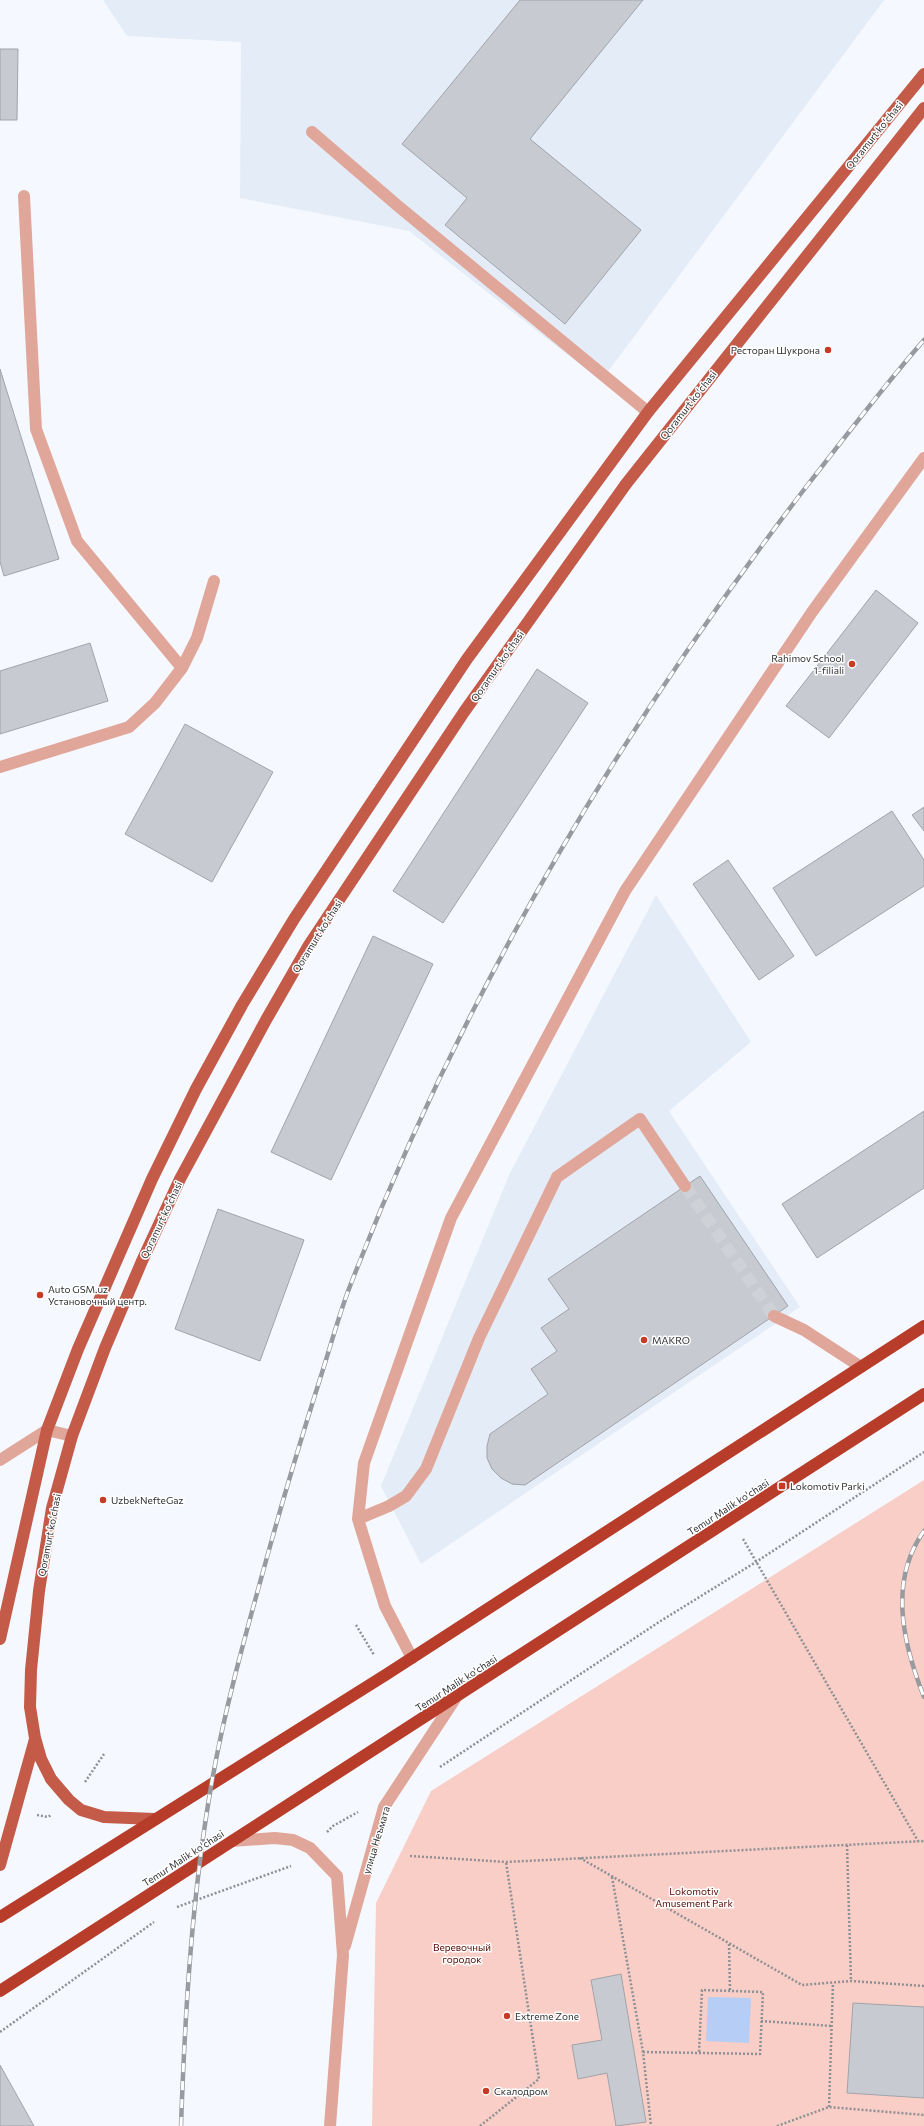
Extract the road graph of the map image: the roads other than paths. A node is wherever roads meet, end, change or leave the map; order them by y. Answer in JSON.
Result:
{"nodes":[{"id":1,"x":924,"y":74,"type":"edge"},
{"id":2,"x":924,"y":108,"type":"edge"},
{"id":3,"x":312,"y":132,"type":"dead end"},
{"id":4,"x":24,"y":196,"type":"dead end"},
{"id":5,"x":648,"y":412,"type":"junction"},
{"id":6,"x":924,"y":458,"type":"edge"},
{"id":7,"x":214,"y":582,"type":"dead end"},
{"id":8,"x":182,"y":668,"type":"junction"},
{"id":9,"x":0,"y":767,"type":"edge"},
{"id":10,"x":685,"y":1186,"type":"tunnel mouth"},
{"id":11,"x":774,"y":1316,"type":"tunnel mouth"},
{"id":12,"x":924,"y":1326,"type":"edge"},
{"id":13,"x":861,"y":1367,"type":"junction"},
{"id":14,"x":924,"y":1394,"type":"edge"},
{"id":15,"x":47,"y":1430,"type":"junction"},
{"id":16,"x":72,"y":1436,"type":"junction"},
{"id":17,"x":0,"y":1460,"type":"edge"},
{"id":18,"x":358,"y":1519,"type":"junction"},
{"id":19,"x":0,"y":1639,"type":"edge"},
{"id":20,"x":412,"y":1658,"type":"junction"},
{"id":21,"x":457,"y":1696,"type":"junction"},
{"id":22,"x":35,"y":1738,"type":"junction"},
{"id":23,"x":155,"y":1819,"type":"junction"},
{"id":24,"x":232,"y":1841,"type":"junction"},
{"id":25,"x":0,"y":1865,"type":"edge"},
{"id":26,"x":0,"y":1917,"type":"edge"},
{"id":27,"x":343,"y":1954,"type":"junction"},
{"id":28,"x":0,"y":1991,"type":"edge"},
{"id":29,"x":330,"y":2126,"type":"edge"}],
"edges":[{"from":1,"to":5,"type":"main road","name":"Qoramurt koʻchasi"},
{"from":2,"to":16,"type":"main road","name":"Qoramurt koʻchasi"},
{"from":3,"to":5,"type":"street"},
{"from":4,"to":8,"type":"street"},
{"from":5,"to":15,"type":"main road","name":"Qoramurt koʻchasi"},
{"from":6,"to":18,"type":"street"},
{"from":7,"to":8,"type":"street"},
{"from":8,"to":9,"type":"street"},
{"from":10,"to":18,"type":"street"},
{"from":11,"to":13,"type":"street"},
{"from":12,"to":13,"type":"highway"},
{"from":13,"to":20,"type":"highway"},
{"from":14,"to":21,"type":"highway","name":"Temur Malik ko'chasi"},
{"from":15,"to":16,"type":"street"},
{"from":15,"to":17,"type":"street"},
{"from":15,"to":19,"type":"main road","name":"Qoramurt koʻchasi"},
{"from":16,"to":22,"type":"main road","name":"Qoramurt koʻchasi"},
{"from":18,"to":20,"type":"street"},
{"from":20,"to":23,"type":"highway"},
{"from":21,"to":24,"type":"highway","name":"Temur Malik ko'chasi"},
{"from":21,"to":27,"type":"street","name":"улица Неъмата"},
{"from":22,"to":23,"type":"main road","name":"Qoramurt koʻchasi"},
{"from":22,"to":25,"type":"main road"},
{"from":23,"to":26,"type":"highway"},
{"from":24,"to":27,"type":"street","name":"улица Неъмата"},
{"from":24,"to":28,"type":"highway","name":"Temur Malik ko'chasi"},
{"from":27,"to":29,"type":"street","name":"улица Неъмата"}]}
